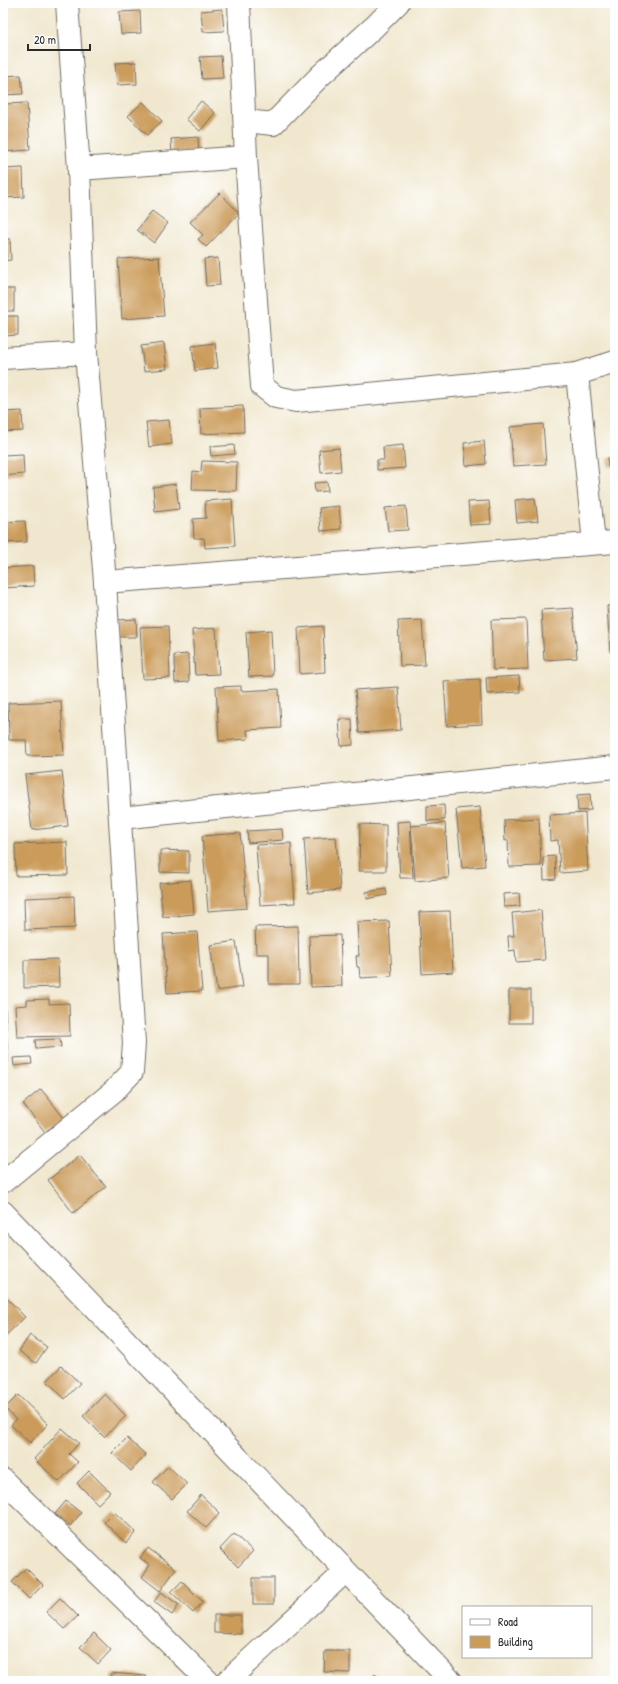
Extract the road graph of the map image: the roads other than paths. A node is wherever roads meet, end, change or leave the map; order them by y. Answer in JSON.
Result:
{"nodes":[{"id":1,"x":67,"y":3,"type":"edge"},
{"id":2,"x":239,"y":3,"type":"edge"},
{"id":3,"x":398,"y":3,"type":"edge"},
{"id":4,"x":245,"y":121,"type":"junction"},
{"id":5,"x":246,"y":157,"type":"junction"},
{"id":6,"x":79,"y":169,"type":"junction"},
{"id":7,"x":86,"y":353,"type":"junction"},
{"id":8,"x":3,"y":358,"type":"edge"},
{"id":9,"x":615,"y":362,"type":"edge"},
{"id":10,"x":577,"y":374,"type":"junction"},
{"id":11,"x":615,"y":542,"type":"edge"},
{"id":12,"x":594,"y":543,"type":"junction"},
{"id":13,"x":106,"y":582,"type":"junction"},
{"id":14,"x":615,"y":767,"type":"edge"},
{"id":15,"x":120,"y":818,"type":"junction"},
{"id":16,"x":3,"y":1182,"type":"edge"},
{"id":17,"x":3,"y":1212,"type":"edge"},
{"id":18,"x":3,"y":1480,"type":"edge"},
{"id":19,"x":345,"y":1572,"type":"junction"},
{"id":20,"x":208,"y":1681,"type":"edge"},
{"id":21,"x":227,"y":1681,"type":"edge"},
{"id":22,"x":451,"y":1681,"type":"edge"}],
"edges":[{"from":1,"to":6,"type":"street"},
{"from":2,"to":4,"type":"street"},
{"from":3,"to":4,"type":"street"},
{"from":4,"to":5,"type":"street"},
{"from":5,"to":6,"type":"street"},
{"from":5,"to":10,"type":"street"},
{"from":6,"to":7,"type":"street"},
{"from":7,"to":8,"type":"street"},
{"from":7,"to":13,"type":"street"},
{"from":9,"to":10,"type":"street"},
{"from":10,"to":12,"type":"street"},
{"from":11,"to":12,"type":"street"},
{"from":12,"to":13,"type":"street"},
{"from":13,"to":15,"type":"street"},
{"from":14,"to":15,"type":"street"},
{"from":15,"to":16,"type":"street"},
{"from":17,"to":19,"type":"street"},
{"from":18,"to":20,"type":"street"},
{"from":19,"to":21,"type":"street"},
{"from":19,"to":22,"type":"street"}]}
